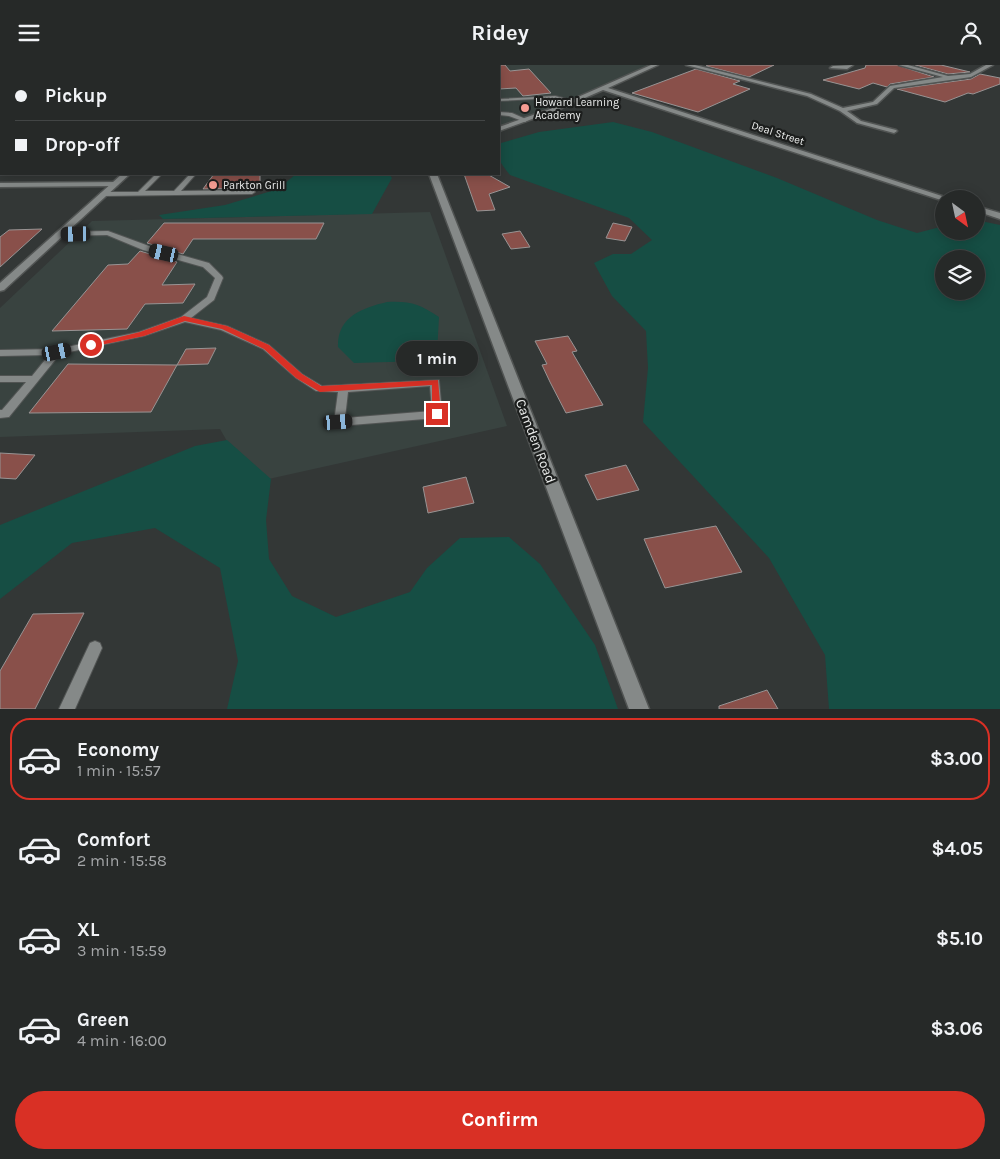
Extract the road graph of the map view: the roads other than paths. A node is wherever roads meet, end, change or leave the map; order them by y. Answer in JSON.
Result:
{"nodes":[{"id":1,"x":655,"y":65,"type":"edge"},
{"id":2,"x":689,"y":65,"type":"edge"},
{"id":3,"x":850,"y":65,"type":"edge"},
{"id":4,"x":902,"y":65,"type":"edge"},
{"id":5,"x":990,"y":65,"type":"edge"},
{"id":6,"x":833,"y":68,"type":"dead end"},
{"id":7,"x":955,"y":79,"type":"junction"},
{"id":8,"x":602,"y":88,"type":"junction"},
{"id":9,"x":500,"y":100,"type":"edge"},
{"id":10,"x":573,"y":101,"type":"junction"},
{"id":11,"x":842,"y":110,"type":"junction"},
{"id":12,"x":500,"y":114,"type":"edge"},
{"id":13,"x":525,"y":120,"type":"junction"},
{"id":14,"x":500,"y":129,"type":"edge"},
{"id":15,"x":894,"y":131,"type":"dead end"},
{"id":16,"x":125,"y":175,"type":"edge"},
{"id":17,"x":158,"y":175,"type":"edge"},
{"id":18,"x":192,"y":175,"type":"edge"},
{"id":19,"x":433,"y":175,"type":"edge"},
{"id":20,"x":114,"y":184,"type":"junction"},
{"id":21,"x":0,"y":185,"type":"edge"},
{"id":22,"x":252,"y":192,"type":"dead end"},
{"id":23,"x":139,"y":193,"type":"junction"},
{"id":24,"x":176,"y":193,"type":"junction"},
{"id":25,"x":104,"y":194,"type":"junction"},
{"id":26,"x":935,"y":195,"type":"edge"},
{"id":27,"x":985,"y":211,"type":"edge"},
{"id":28,"x":1000,"y":216,"type":"edge"},
{"id":29,"x":59,"y":234,"type":"junction"},
{"id":30,"x":0,"y":288,"type":"edge"},
{"id":31,"x":184,"y":319,"type":"junction"},
{"id":32,"x":57,"y":352,"type":"junction"},
{"id":33,"x":0,"y":353,"type":"edge"},
{"id":34,"x":0,"y":379,"type":"edge"},
{"id":35,"x":34,"y":379,"type":"junction"},
{"id":36,"x":343,"y":389,"type":"junction"},
{"id":37,"x":0,"y":414,"type":"edge"},
{"id":38,"x":95,"y":648,"type":"dead end"},
{"id":39,"x":67,"y":709,"type":"edge"},
{"id":40,"x":639,"y":709,"type":"edge"}],
"edges":[{"from":1,"to":8,"type":"street"},
{"from":2,"to":11,"type":"street"},
{"from":3,"to":6,"type":"street"},
{"from":4,"to":7,"type":"street"},
{"from":5,"to":7,"type":"street"},
{"from":7,"to":11,"type":"street"},
{"from":8,"to":10,"type":"street"},
{"from":8,"to":26,"type":"street","name":"Deal Street"},
{"from":9,"to":10,"type":"lane"},
{"from":10,"to":13,"type":"street"},
{"from":11,"to":15,"type":"street"},
{"from":12,"to":13,"type":"lane"},
{"from":13,"to":14,"type":"street"},
{"from":16,"to":20,"type":"street"},
{"from":17,"to":23,"type":"lane"},
{"from":18,"to":24,"type":"lane"},
{"from":19,"to":40,"type":"street","name":"Camden Road"},
{"from":20,"to":21,"type":"street"},
{"from":20,"to":25,"type":"street"},
{"from":22,"to":24,"type":"lane"},
{"from":23,"to":24,"type":"lane"},
{"from":23,"to":25,"type":"lane"},
{"from":25,"to":29,"type":"street"},
{"from":27,"to":28,"type":"street"},
{"from":29,"to":30,"type":"street"},
{"from":29,"to":31,"type":"lane"},
{"from":31,"to":32,"type":"lane"},
{"from":31,"to":36,"type":"lane"},
{"from":32,"to":33,"type":"lane"},
{"from":32,"to":35,"type":"lane"},
{"from":34,"to":35,"type":"lane"},
{"from":35,"to":37,"type":"lane"},
{"from":36,"to":36,"type":"lane"},
{"from":38,"to":39,"type":"lane"}]}
